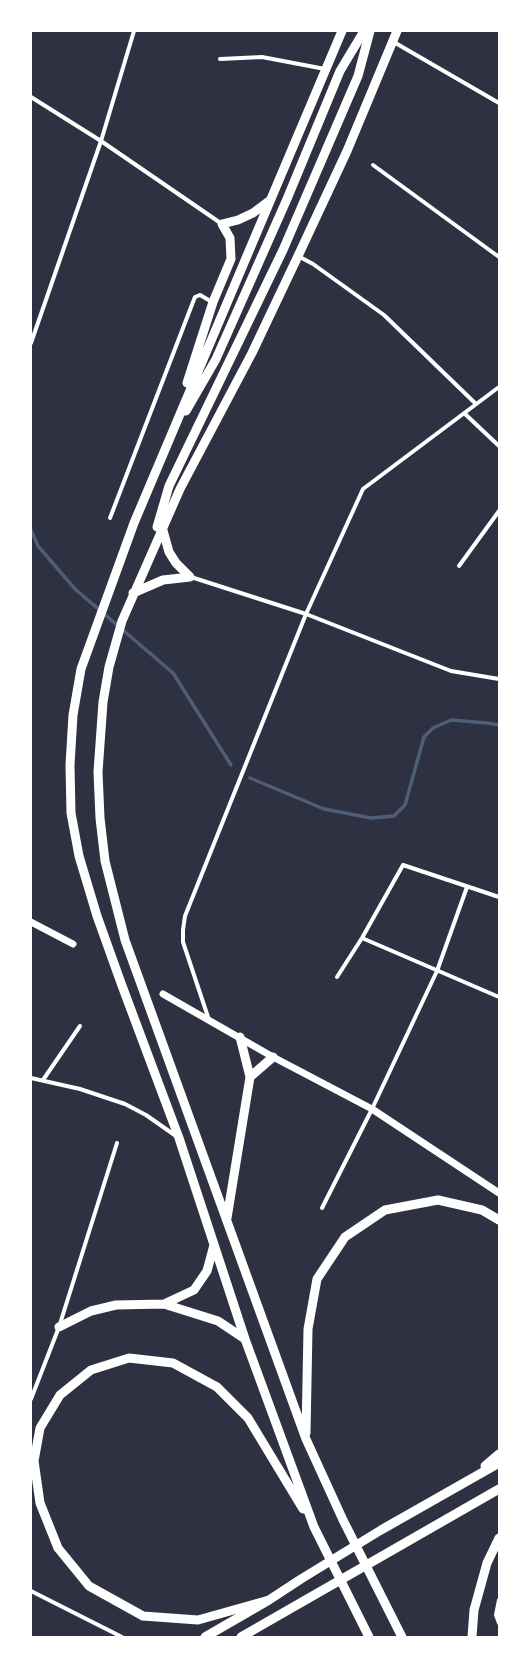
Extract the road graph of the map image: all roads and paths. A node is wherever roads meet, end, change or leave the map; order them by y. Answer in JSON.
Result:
{"nodes":[{"id":1,"x":134,"y":31,"type":"edge"},
{"id":2,"x":342,"y":31,"type":"edge"},
{"id":3,"x":364,"y":31,"type":"edge"},
{"id":4,"x":370,"y":31,"type":"edge"},
{"id":5,"x":397,"y":31,"type":"edge"},
{"id":6,"x":392,"y":41,"type":"junction"},
{"id":7,"x":220,"y":59,"type":"dead end"},
{"id":8,"x":326,"y":69,"type":"junction"},
{"id":9,"x":31,"y":97,"type":"edge"},
{"id":10,"x":499,"y":103,"type":"edge"},
{"id":11,"x":102,"y":141,"type":"junction"},
{"id":12,"x":373,"y":165,"type":"dead end"},
{"id":13,"x":269,"y":201,"type":"junction"},
{"id":14,"x":222,"y":224,"type":"junction"},
{"id":15,"x":298,"y":256,"type":"junction"},
{"id":16,"x":499,"y":257,"type":"edge"},
{"id":17,"x":213,"y":302,"type":"junction"},
{"id":18,"x":31,"y":344,"type":"edge"},
{"id":19,"x":499,"y":387,"type":"edge"},
{"id":20,"x":476,"y":404,"type":"junction"},
{"id":21,"x":464,"y":413,"type":"junction"},
{"id":22,"x":167,"y":443,"type":"junction"},
{"id":23,"x":499,"y":446,"type":"edge"},
{"id":24,"x":499,"y":511,"type":"edge"},
{"id":25,"x":110,"y":518,"type":"dead end"},
{"id":26,"x":162,"y":527,"type":"junction"},
{"id":27,"x":148,"y":559,"type":"junction"},
{"id":28,"x":459,"y":566,"type":"dead end"},
{"id":29,"x":190,"y":577,"type":"junction"},
{"id":30,"x":133,"y":593,"type":"junction"},
{"id":31,"x":306,"y":614,"type":"junction"},
{"id":32,"x":499,"y":679,"type":"edge"},
{"id":33,"x":467,"y":887,"type":"junction"},
{"id":34,"x":499,"y":897,"type":"edge"},
{"id":35,"x":31,"y":922,"type":"edge"},
{"id":36,"x":362,"y":938,"type":"junction"},
{"id":37,"x":73,"y":944,"type":"dead end"},
{"id":38,"x":437,"y":971,"type":"junction"},
{"id":39,"x":337,"y":977,"type":"dead end"},
{"id":40,"x":163,"y":994,"type":"dead end"},
{"id":41,"x":499,"y":997,"type":"edge"},
{"id":42,"x":209,"y":1020,"type":"junction"},
{"id":43,"x":80,"y":1026,"type":"dead end"},
{"id":44,"x":240,"y":1037,"type":"junction"},
{"id":45,"x":273,"y":1057,"type":"junction"},
{"id":46,"x":250,"y":1077,"type":"junction"},
{"id":47,"x":31,"y":1078,"type":"edge"},
{"id":48,"x":43,"y":1080,"type":"junction"},
{"id":49,"x":372,"y":1109,"type":"junction"},
{"id":50,"x":178,"y":1138,"type":"junction"},
{"id":51,"x":117,"y":1142,"type":"dead end"},
{"id":52,"x":499,"y":1193,"type":"edge"},
{"id":53,"x":322,"y":1208,"type":"dead end"},
{"id":54,"x":227,"y":1220,"type":"junction"},
{"id":55,"x":499,"y":1220,"type":"edge"},
{"id":56,"x":214,"y":1245,"type":"junction"},
{"id":57,"x":164,"y":1304,"type":"junction"},
{"id":58,"x":59,"y":1326,"type":"junction"},
{"id":59,"x":245,"y":1339,"type":"junction"},
{"id":60,"x":31,"y":1399,"type":"edge"},
{"id":61,"x":306,"y":1439,"type":"junction"},
{"id":62,"x":499,"y":1454,"type":"edge"},
{"id":63,"x":499,"y":1463,"type":"edge"},
{"id":64,"x":469,"y":1480,"type":"junction"},
{"id":65,"x":499,"y":1489,"type":"edge"},
{"id":66,"x":314,"y":1527,"type":"junction"},
{"id":67,"x":499,"y":1538,"type":"edge"},
{"id":68,"x":31,"y":1591,"type":"edge"},
{"id":69,"x":270,"y":1600,"type":"junction"},
{"id":70,"x":499,"y":1600,"type":"edge"},
{"id":71,"x":499,"y":1623,"type":"edge"},
{"id":72,"x":122,"y":1637,"type":"edge"},
{"id":73,"x":205,"y":1637,"type":"edge"},
{"id":74,"x":241,"y":1637,"type":"edge"},
{"id":75,"x":369,"y":1637,"type":"edge"},
{"id":76,"x":402,"y":1637,"type":"edge"},
{"id":77,"x":472,"y":1637,"type":"edge"}],
"edges":[{"from":1,"to":11,"type":"street"},
{"from":2,"to":8,"type":"main road"},
{"from":3,"to":22,"type":"main road"},
{"from":4,"to":27,"type":"main road"},
{"from":5,"to":6,"type":"main road"},
{"from":6,"to":10,"type":"street"},
{"from":6,"to":15,"type":"main road"},
{"from":7,"to":8,"type":"street"},
{"from":8,"to":13,"type":"main road"},
{"from":9,"to":11,"type":"street"},
{"from":11,"to":14,"type":"street"},
{"from":11,"to":18,"type":"street"},
{"from":12,"to":16,"type":"street"},
{"from":13,"to":14,"type":"main road"},
{"from":13,"to":22,"type":"main road"},
{"from":14,"to":17,"type":"main road"},
{"from":15,"to":20,"type":"street"},
{"from":15,"to":26,"type":"main road"},
{"from":17,"to":22,"type":"main road"},
{"from":17,"to":25,"type":"street"},
{"from":19,"to":20,"type":"street"},
{"from":20,"to":21,"type":"street"},
{"from":21,"to":23,"type":"street"},
{"from":21,"to":31,"type":"street"},
{"from":22,"to":50,"type":"main road"},
{"from":24,"to":28,"type":"street"},
{"from":26,"to":27,"type":"main road"},
{"from":26,"to":29,"type":"main road"},
{"from":27,"to":30,"type":"main road"},
{"from":29,"to":30,"type":"main road"},
{"from":29,"to":31,"type":"street"},
{"from":30,"to":54,"type":"main road"},
{"from":31,"to":32,"type":"street"},
{"from":31,"to":42,"type":"street"},
{"from":33,"to":34,"type":"street"},
{"from":33,"to":36,"type":"street"},
{"from":33,"to":38,"type":"street"},
{"from":35,"to":37,"type":"street"},
{"from":36,"to":38,"type":"street"},
{"from":36,"to":39,"type":"street"},
{"from":38,"to":41,"type":"street"},
{"from":38,"to":49,"type":"street"},
{"from":40,"to":42,"type":"street"},
{"from":42,"to":44,"type":"street"},
{"from":43,"to":48,"type":"street"},
{"from":44,"to":45,"type":"street"},
{"from":44,"to":46,"type":"main road"},
{"from":45,"to":46,"type":"main road"},
{"from":45,"to":49,"type":"street"},
{"from":46,"to":54,"type":"main road"},
{"from":47,"to":48,"type":"street"},
{"from":48,"to":50,"type":"street"},
{"from":49,"to":52,"type":"street"},
{"from":49,"to":53,"type":"street"},
{"from":50,"to":56,"type":"main road"},
{"from":51,"to":58,"type":"street"},
{"from":54,"to":61,"type":"main road"},
{"from":55,"to":61,"type":"main road"},
{"from":56,"to":57,"type":"main road"},
{"from":56,"to":59,"type":"main road"},
{"from":57,"to":58,"type":"main road"},
{"from":57,"to":59,"type":"main road"},
{"from":58,"to":60,"type":"street"},
{"from":59,"to":66,"type":"main road"},
{"from":61,"to":76,"type":"main road"},
{"from":62,"to":64,"type":"main road"},
{"from":63,"to":64,"type":"main road"},
{"from":64,"to":69,"type":"main road"},
{"from":65,"to":74,"type":"main road"},
{"from":66,"to":69,"type":"main road"},
{"from":66,"to":75,"type":"main road"},
{"from":67,"to":77,"type":"main road"},
{"from":68,"to":72,"type":"street"},
{"from":69,"to":73,"type":"main road"},
{"from":70,"to":71,"type":"street"}]}
